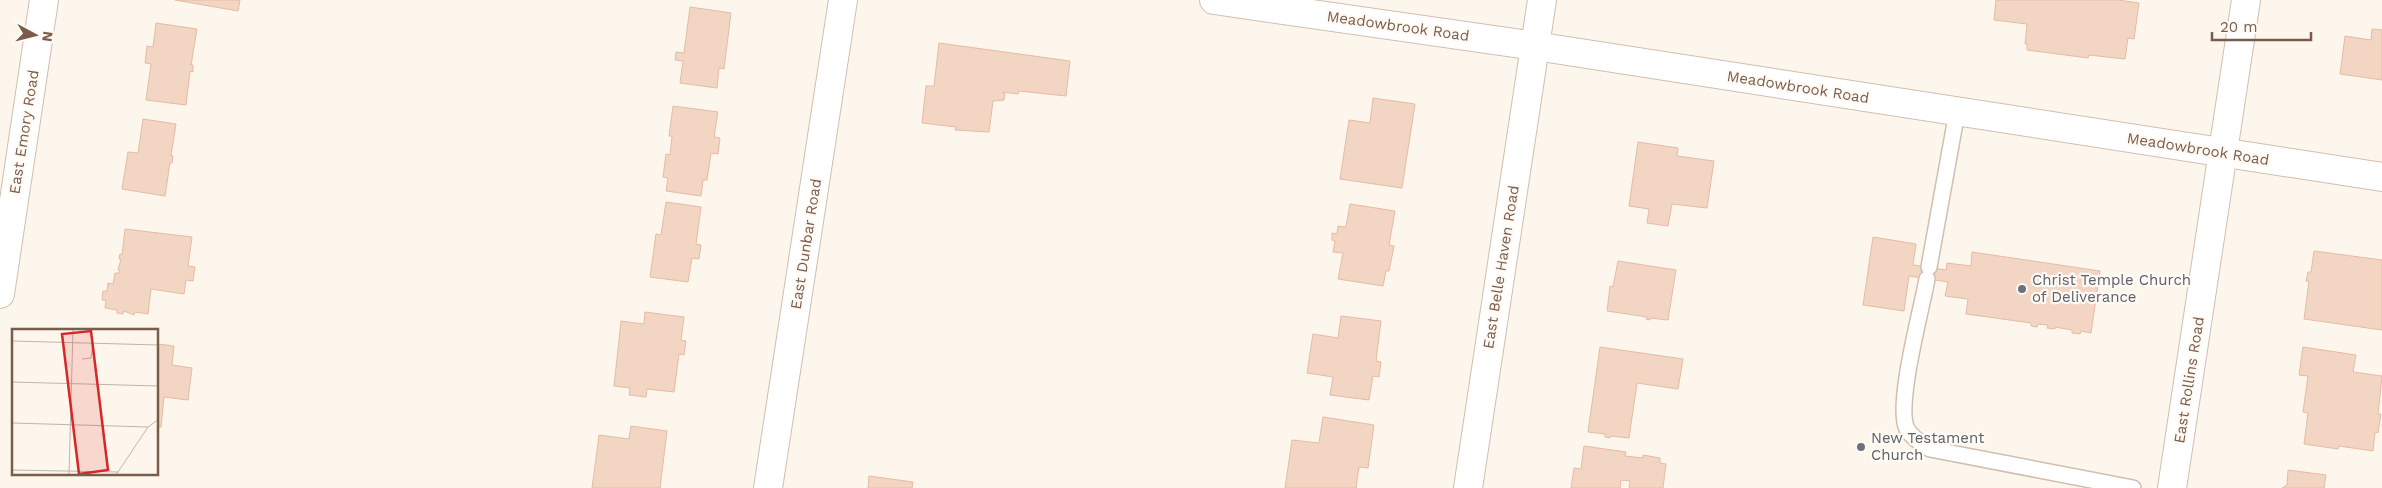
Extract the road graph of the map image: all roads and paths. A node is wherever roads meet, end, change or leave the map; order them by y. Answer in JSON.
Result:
{"nodes":[{"id":1,"x":44,"y":0,"type":"edge"},
{"id":2,"x":843,"y":0,"type":"edge"},
{"id":3,"x":1214,"y":0,"type":"edge"},
{"id":4,"x":1542,"y":0,"type":"edge"},
{"id":5,"x":2246,"y":0,"type":"edge"},
{"id":6,"x":1535,"y":46,"type":"junction"},
{"id":7,"x":1957,"y":112,"type":"junction"},
{"id":8,"x":2223,"y":154,"type":"junction"},
{"id":9,"x":2382,"y":177,"type":"edge"},
{"id":10,"x":0,"y":294,"type":"edge"},
{"id":11,"x":768,"y":488,"type":"edge"},
{"id":12,"x":1468,"y":488,"type":"edge"},
{"id":13,"x":2133,"y":488,"type":"edge"},
{"id":14,"x":2172,"y":488,"type":"edge"}],
"edges":[{"from":1,"to":10,"type":"street","name":"East Emory Road"},
{"from":2,"to":11,"type":"street","name":"East Dunbar Road"},
{"from":3,"to":6,"type":"street","name":"Meadowbrook Road"},
{"from":4,"to":6,"type":"street","name":"East Belle Haven Road"},
{"from":5,"to":8,"type":"street","name":"East Rollins Road"},
{"from":6,"to":7,"type":"street","name":"Meadowbrook Road"},
{"from":6,"to":12,"type":"street","name":"East Belle Haven Road"},
{"from":7,"to":8,"type":"street","name":"Meadowbrook Road"},
{"from":7,"to":13,"type":"lane"},
{"from":8,"to":9,"type":"street","name":"Meadowbrook Road"},
{"from":8,"to":14,"type":"street","name":"East Rollins Road"}]}
